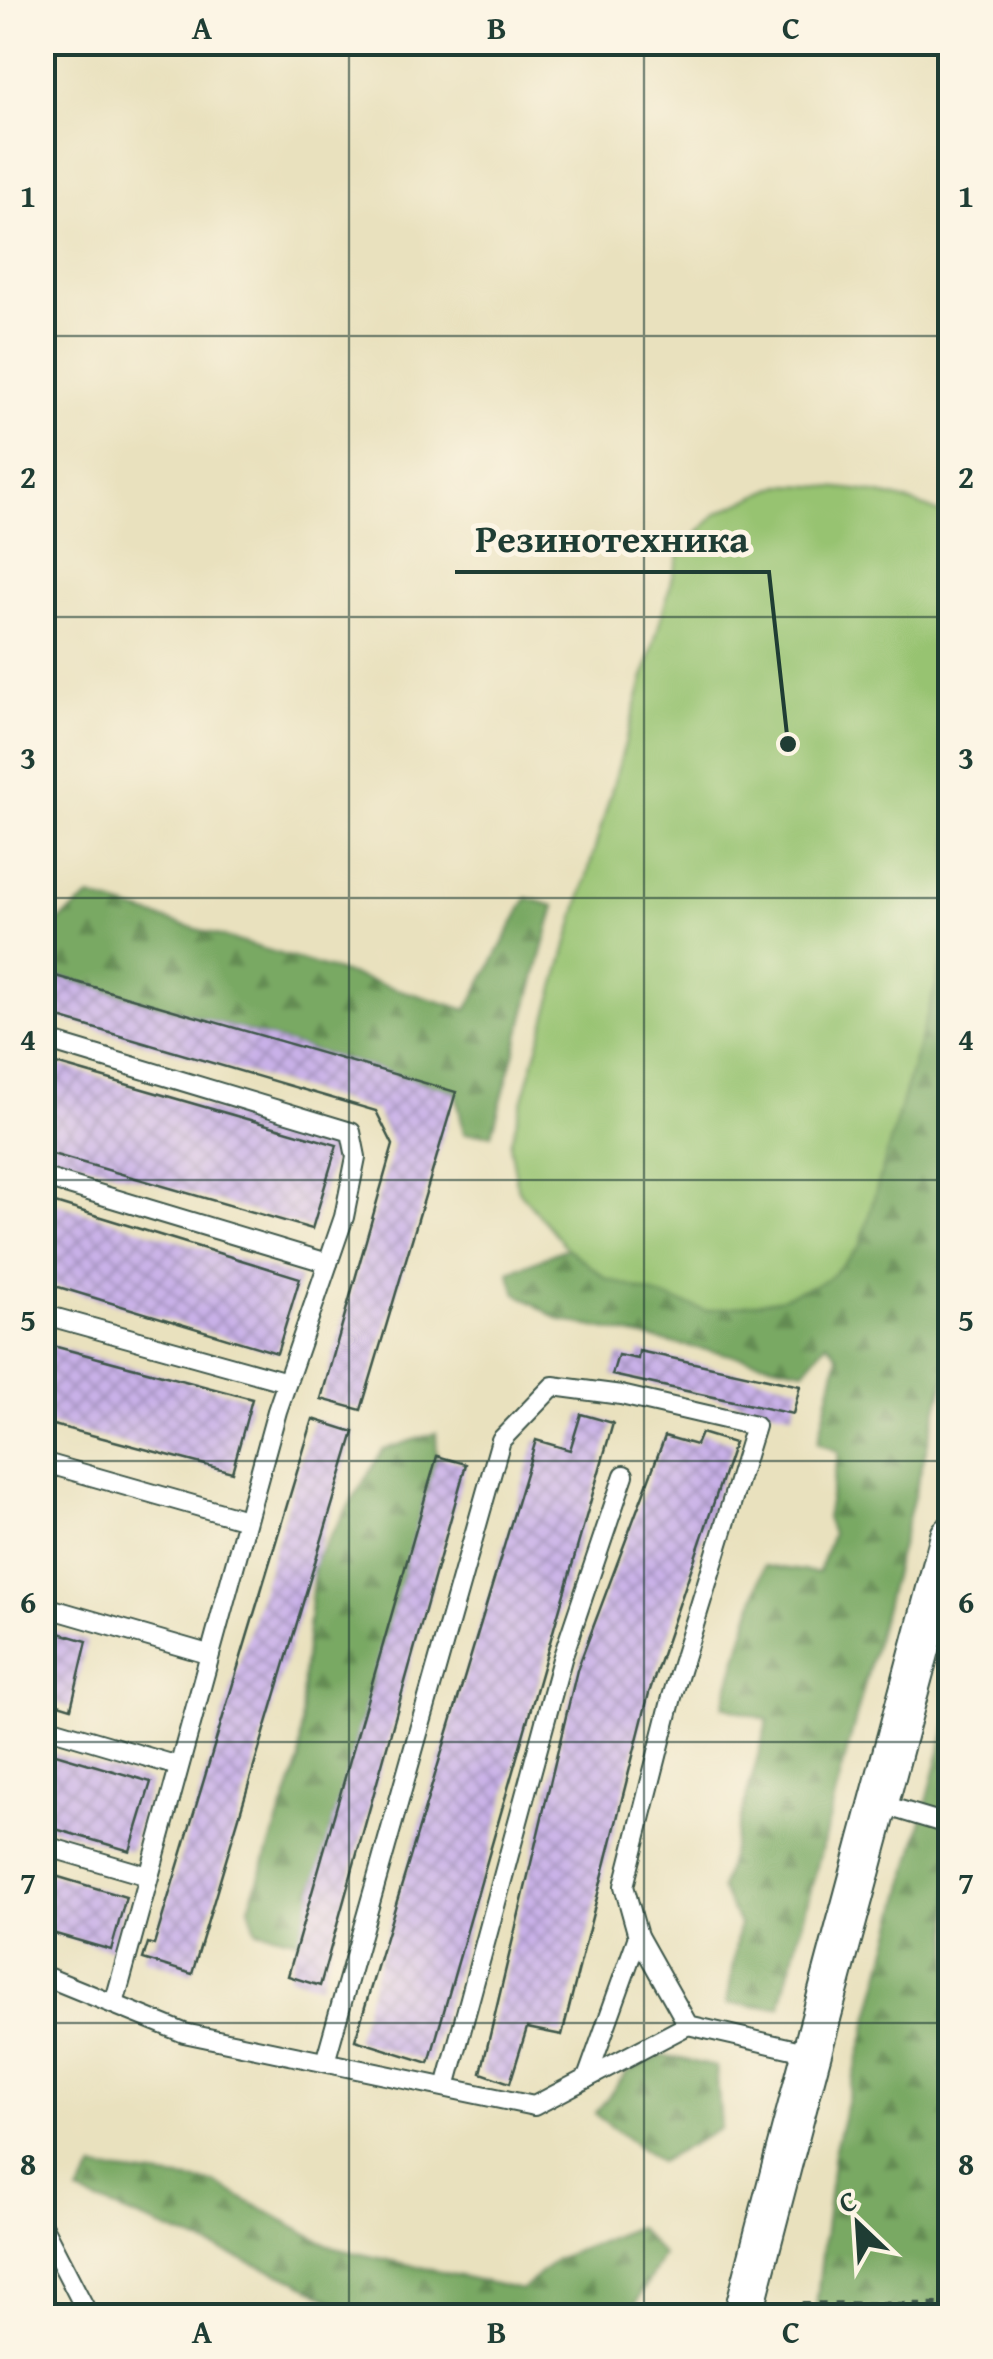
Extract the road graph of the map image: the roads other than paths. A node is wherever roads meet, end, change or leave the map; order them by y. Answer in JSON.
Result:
{"nodes":[{"id":1,"x":42,"y":1039,"type":"edge"},
{"id":2,"x":42,"y":1177,"type":"edge"},
{"id":3,"x":328,"y":1263,"type":"junction"},
{"id":4,"x":42,"y":1314,"type":"edge"},
{"id":5,"x":288,"y":1382,"type":"junction"},
{"id":6,"x":42,"y":1462,"type":"edge"},
{"id":7,"x":624,"y":1474,"type":"dead end"},
{"id":8,"x":246,"y":1520,"type":"junction"},
{"id":9,"x":950,"y":1536,"type":"edge"},
{"id":10,"x":42,"y":1606,"type":"edge"},
{"id":11,"x":208,"y":1654,"type":"junction"},
{"id":12,"x":42,"y":1726,"type":"edge"},
{"id":13,"x":178,"y":1766,"type":"junction"},
{"id":14,"x":880,"y":1804,"type":"junction"},
{"id":15,"x":950,"y":1826,"type":"edge"},
{"id":16,"x":42,"y":1846,"type":"edge"},
{"id":17,"x":148,"y":1876,"type":"junction"},
{"id":18,"x":638,"y":1936,"type":"junction"},
{"id":19,"x":42,"y":1975,"type":"edge"},
{"id":20,"x":114,"y":2004,"type":"junction"},
{"id":21,"x":688,"y":2025,"type":"junction"},
{"id":22,"x":810,"y":2053,"type":"junction"},
{"id":23,"x":325,"y":2062,"type":"junction"},
{"id":24,"x":587,"y":2078,"type":"junction"},
{"id":25,"x":446,"y":2087,"type":"junction"},
{"id":26,"x":42,"y":2225,"type":"edge"},
{"id":27,"x":89,"y":2316,"type":"edge"},
{"id":28,"x":743,"y":2316,"type":"edge"}],
"edges":[{"from":1,"to":3,"type":"lane"},
{"from":2,"to":3,"type":"lane"},
{"from":3,"to":5,"type":"lane"},
{"from":4,"to":5,"type":"lane"},
{"from":5,"to":8,"type":"lane"},
{"from":6,"to":8,"type":"lane"},
{"from":7,"to":25,"type":"lane"},
{"from":8,"to":11,"type":"lane"},
{"from":9,"to":14,"type":"street"},
{"from":10,"to":11,"type":"lane"},
{"from":11,"to":13,"type":"lane"},
{"from":12,"to":13,"type":"lane"},
{"from":13,"to":17,"type":"lane"},
{"from":14,"to":15,"type":"lane"},
{"from":14,"to":22,"type":"street"},
{"from":16,"to":17,"type":"lane"},
{"from":17,"to":20,"type":"lane"},
{"from":18,"to":21,"type":"lane"},
{"from":18,"to":23,"type":"lane"},
{"from":18,"to":24,"type":"lane"},
{"from":19,"to":20,"type":"lane"},
{"from":20,"to":23,"type":"lane"},
{"from":21,"to":22,"type":"lane"},
{"from":21,"to":24,"type":"lane"},
{"from":22,"to":28,"type":"street"},
{"from":23,"to":25,"type":"lane"},
{"from":24,"to":25,"type":"lane"},
{"from":26,"to":27,"type":"lane"}]}
